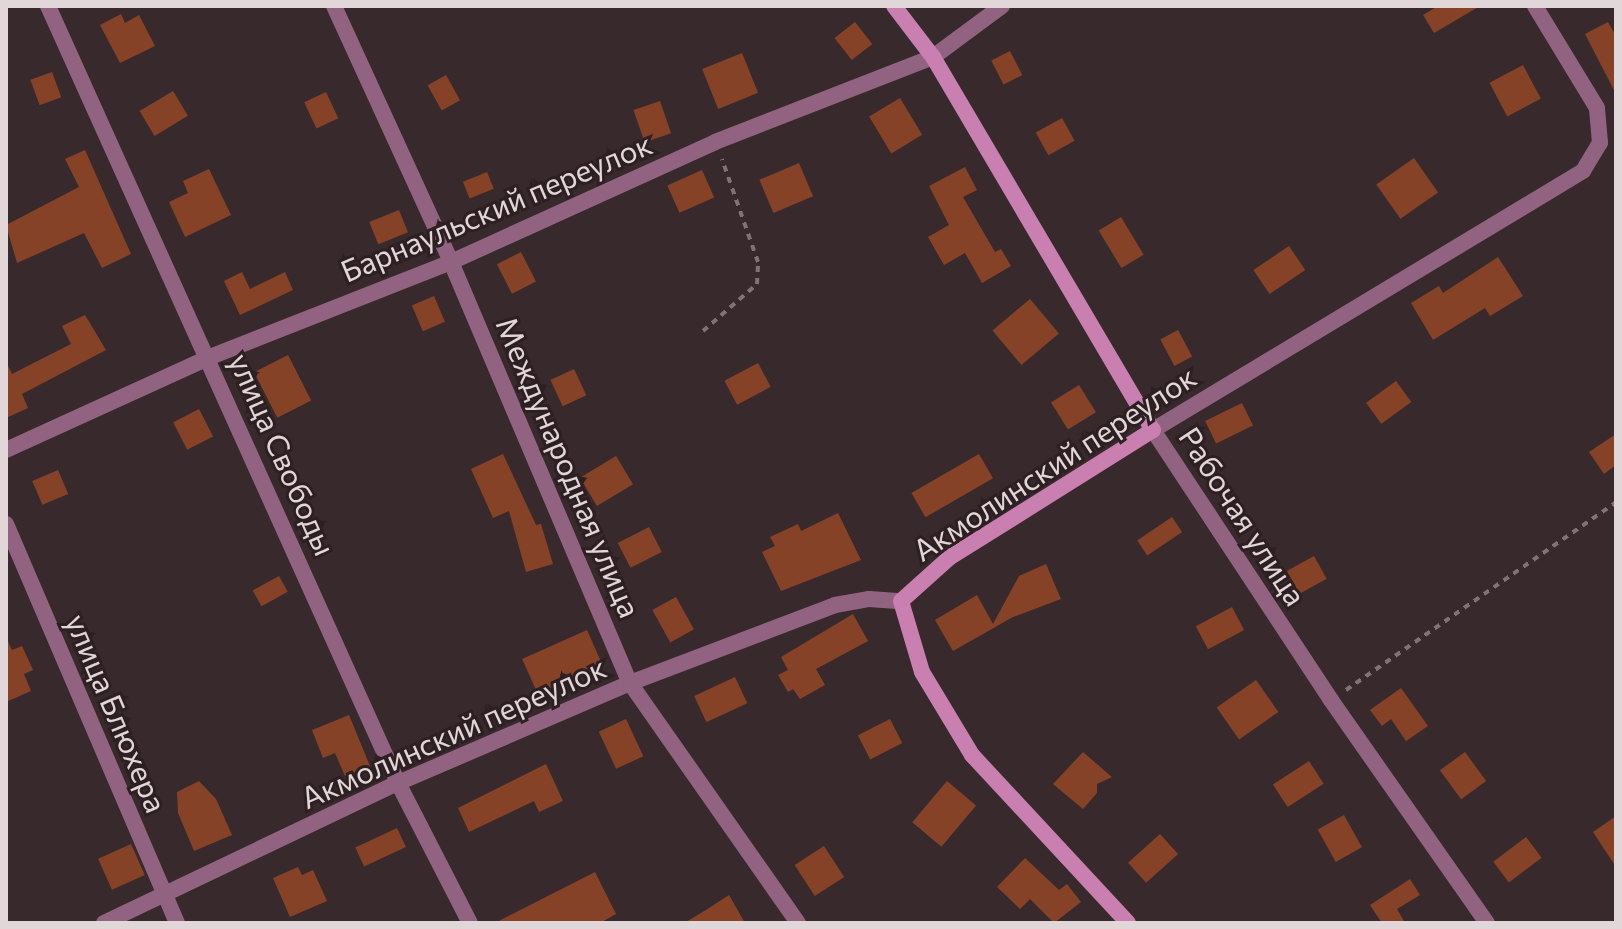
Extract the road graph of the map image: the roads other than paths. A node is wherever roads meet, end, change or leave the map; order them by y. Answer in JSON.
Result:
{"nodes":[{"id":1,"x":48,"y":6,"type":"edge"},
{"id":2,"x":334,"y":6,"type":"edge"},
{"id":3,"x":894,"y":6,"type":"edge"},
{"id":4,"x":1002,"y":6,"type":"edge"},
{"id":5,"x":1535,"y":6,"type":"edge"},
{"id":6,"x":933,"y":57,"type":"junction"},
{"id":7,"x":451,"y":262,"type":"junction"},
{"id":8,"x":210,"y":357,"type":"junction"},
{"id":9,"x":1153,"y":430,"type":"junction"},
{"id":10,"x":6,"y":450,"type":"edge"},
{"id":11,"x":6,"y":524,"type":"edge"},
{"id":12,"x":901,"y":601,"type":"junction"},
{"id":13,"x":630,"y":683,"type":"junction"},
{"id":14,"x":398,"y":783,"type":"junction"},
{"id":15,"x":165,"y":896,"type":"junction"},
{"id":16,"x":104,"y":923,"type":"edge"},
{"id":17,"x":177,"y":923,"type":"edge"},
{"id":18,"x":470,"y":923,"type":"edge"},
{"id":19,"x":798,"y":923,"type":"edge"},
{"id":20,"x":1128,"y":923,"type":"edge"},
{"id":21,"x":1487,"y":923,"type":"edge"}],
"edges":[{"from":1,"to":8,"type":"street","name":"улица Свободы"},
{"from":2,"to":7,"type":"street","name":"Международная улица"},
{"from":3,"to":6,"type":"street","name":"Рабочая улица"},
{"from":4,"to":6,"type":"street","name":"Барнаульский переулок"},
{"from":5,"to":9,"type":"street","name":"Акмолинский переулок"},
{"from":6,"to":7,"type":"street","name":"Барнаульский переулок"},
{"from":6,"to":9,"type":"street","name":"Рабочая улица"},
{"from":7,"to":8,"type":"street","name":"Барнаульский переулок"},
{"from":7,"to":13,"type":"street","name":"Международная улица"},
{"from":8,"to":10,"type":"street","name":"Барнаульский переулок"},
{"from":8,"to":14,"type":"street","name":"улица Свободы"},
{"from":9,"to":12,"type":"street","name":"Акмолинский переулок"},
{"from":9,"to":21,"type":"street","name":"Рабочая улица"},
{"from":11,"to":15,"type":"street","name":"улица Блюхера"},
{"from":12,"to":13,"type":"street","name":"Акмолинский переулок"},
{"from":12,"to":20,"type":"street"},
{"from":13,"to":14,"type":"street","name":"Акмолинский переулок"},
{"from":13,"to":19,"type":"street","name":"Международная улица"},
{"from":14,"to":15,"type":"street","name":"Акмолинский переулок"},
{"from":14,"to":18,"type":"street","name":"улица Свободы"},
{"from":15,"to":16,"type":"street","name":"Акмолинский переулок"},
{"from":15,"to":17,"type":"street","name":"улица Блюхера"}]}
